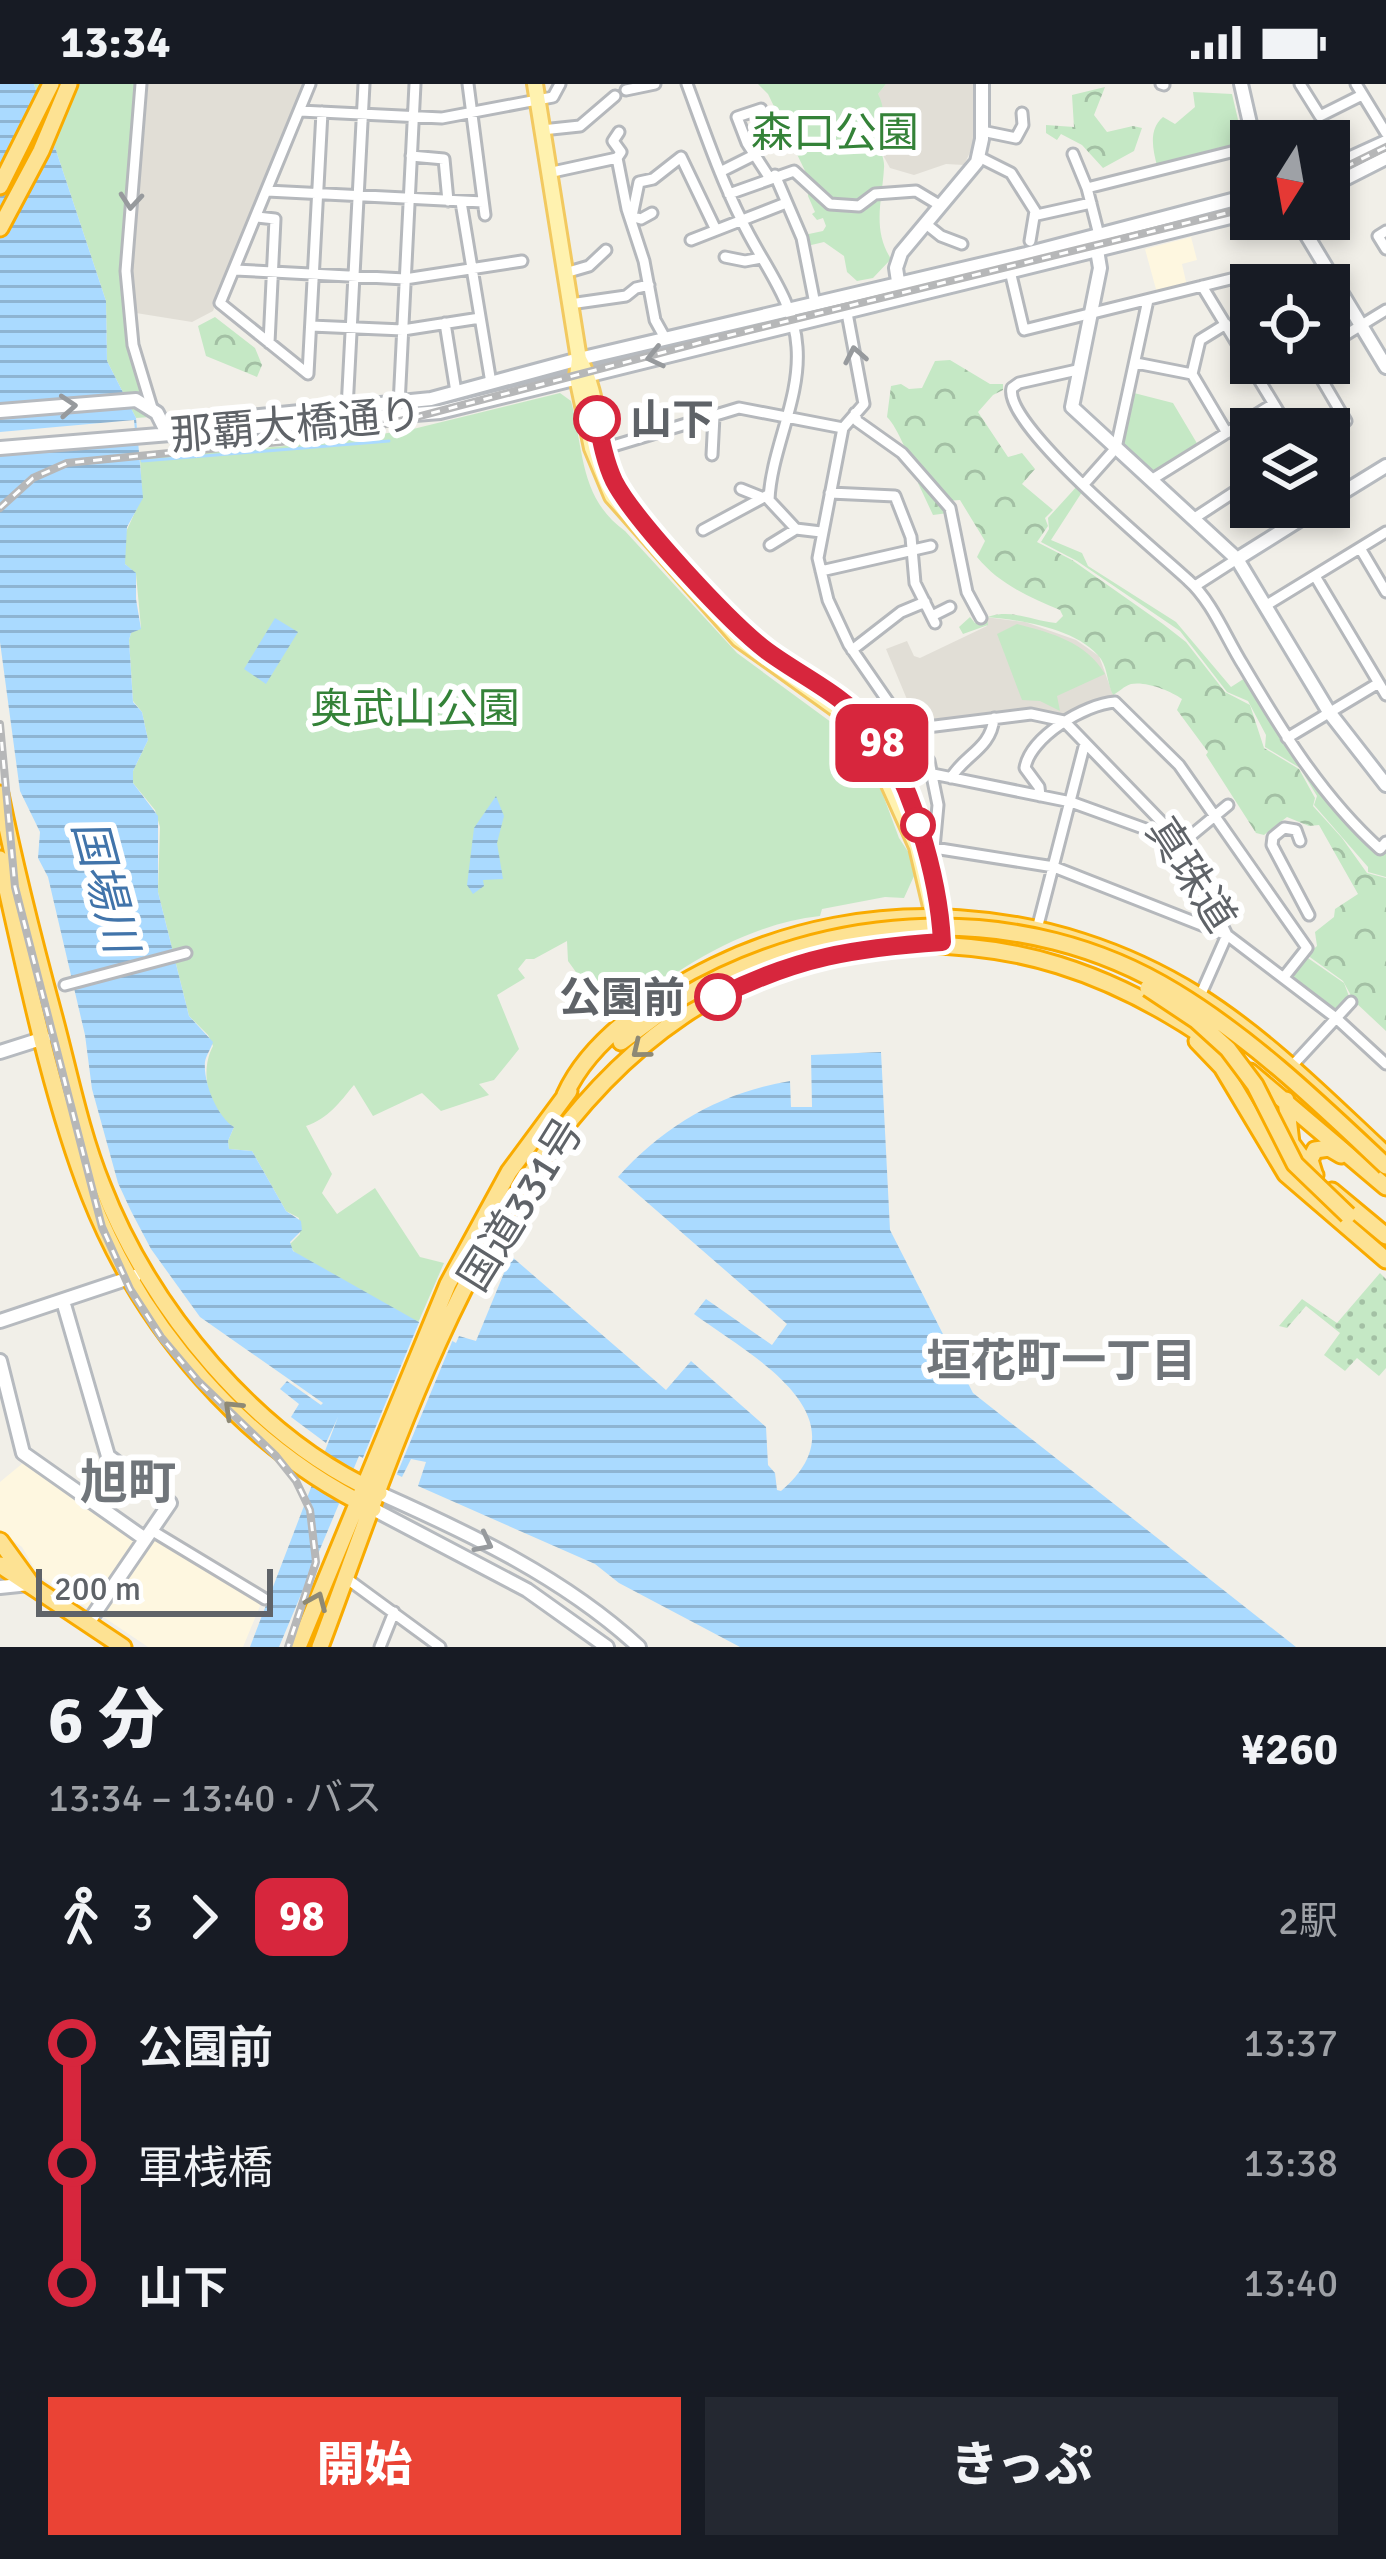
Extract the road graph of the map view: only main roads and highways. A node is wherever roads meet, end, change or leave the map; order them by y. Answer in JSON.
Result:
{"nodes":[{"id":1,"x":47,"y":84,"type":"edge"},
{"id":2,"x":66,"y":84,"type":"edge"},
{"id":3,"x":535,"y":84,"type":"edge"},
{"id":4,"x":982,"y":84,"type":"edge"},
{"id":5,"x":1241,"y":84,"type":"edge"},
{"id":6,"x":1248,"y":120,"type":"edge"},
{"id":7,"x":1386,"y":142,"type":"edge"},
{"id":8,"x":1350,"y":158,"type":"edge"},
{"id":9,"x":1386,"y":158,"type":"edge"},
{"id":10,"x":0,"y":167,"type":"edge"},
{"id":11,"x":1350,"y":176,"type":"edge"},
{"id":12,"x":0,"y":186,"type":"edge"},
{"id":13,"x":1230,"y":201,"type":"edge"},
{"id":14,"x":0,"y":209,"type":"edge"},
{"id":15,"x":1230,"y":216,"type":"edge"},
{"id":16,"x":0,"y":228,"type":"edge"},
{"id":17,"x":1310,"y":240,"type":"edge"},
{"id":18,"x":1098,"y":242,"type":"junction"},
{"id":19,"x":900,"y":292,"type":"junction"},
{"id":20,"x":579,"y":359,"type":"junction"},
{"id":21,"x":1386,"y":368,"type":"edge"},
{"id":22,"x":582,"y":375,"type":"junction"},
{"id":23,"x":0,"y":411,"type":"edge"},
{"id":24,"x":167,"y":430,"type":"junction"},
{"id":25,"x":0,"y":448,"type":"edge"},
{"id":26,"x":1386,"y":466,"type":"edge"},
{"id":27,"x":1350,"y":489,"type":"edge"},
{"id":28,"x":1287,"y":528,"type":"edge"},
{"id":29,"x":1237,"y":560,"type":"junction"},
{"id":30,"x":1386,"y":785,"type":"edge"},
{"id":31,"x":0,"y":794,"type":"edge"},
{"id":32,"x":0,"y":859,"type":"edge"},
{"id":33,"x":936,"y":917,"type":"junction"},
{"id":34,"x":1040,"y":934,"type":"junction"},
{"id":35,"x":942,"y":942,"type":"junction"},
{"id":36,"x":1200,"y":997,"type":"junction"},
{"id":37,"x":1168,"y":1014,"type":"junction"},
{"id":38,"x":51,"y":1036,"type":"junction"},
{"id":39,"x":0,"y":1052,"type":"edge"},
{"id":40,"x":1291,"y":1067,"type":"junction"},
{"id":41,"x":1263,"y":1083,"type":"junction"},
{"id":42,"x":565,"y":1095,"type":"junction"},
{"id":43,"x":1286,"y":1102,"type":"junction"},
{"id":44,"x":1386,"y":1155,"type":"edge"},
{"id":45,"x":1315,"y":1175,"type":"junction"},
{"id":46,"x":1382,"y":1177,"type":"edge"},
{"id":47,"x":1307,"y":1195,"type":"junction"},
{"id":48,"x":1386,"y":1236,"type":"edge"},
{"id":49,"x":1386,"y":1246,"type":"edge"},
{"id":50,"x":1386,"y":1260,"type":"edge"},
{"id":51,"x":138,"y":1275,"type":"junction"},
{"id":52,"x":64,"y":1301,"type":"junction"},
{"id":53,"x":0,"y":1321,"type":"edge"},
{"id":54,"x":437,"y":1329,"type":"junction"},
{"id":55,"x":0,"y":1361,"type":"edge"},
{"id":56,"x":362,"y":1494,"type":"junction"},
{"id":57,"x":148,"y":1535,"type":"junction"},
{"id":58,"x":0,"y":1540,"type":"edge"},
{"id":59,"x":0,"y":1561,"type":"edge"},
{"id":60,"x":26,"y":1577,"type":"junction"},
{"id":61,"x":0,"y":1587,"type":"edge"},
{"id":62,"x":88,"y":1623,"type":"junction"},
{"id":63,"x":123,"y":1647,"type":"edge"},
{"id":64,"x":298,"y":1647,"type":"edge"},
{"id":65,"x":320,"y":1647,"type":"edge"},
{"id":66,"x":607,"y":1647,"type":"edge"},
{"id":67,"x":639,"y":1647,"type":"edge"}],
"edges":[{"from":1,"to":10,"type":"highway"},
{"from":1,"to":12,"type":"highway"},
{"from":2,"to":14,"type":"highway"},
{"from":2,"to":16,"type":"highway"},
{"from":3,"to":20,"type":"main road"},
{"from":4,"to":19,"type":"main road"},
{"from":5,"to":6,"type":"main road"},
{"from":7,"to":8,"type":"main road"},
{"from":9,"to":11,"type":"main road"},
{"from":13,"to":18,"type":"main road"},
{"from":15,"to":18,"type":"main road"},
{"from":17,"to":21,"type":"main road"},
{"from":18,"to":19,"type":"main road"},
{"from":18,"to":19,"type":"main road"},
{"from":18,"to":29,"type":"main road"},
{"from":19,"to":20,"type":"main road","name":"那覇大橋通り"},
{"from":19,"to":22,"type":"main road","name":"那覇大橋通り","one_way":true},
{"from":20,"to":22,"type":"main road"},
{"from":20,"to":24,"type":"main road","name":"那覇大橋通り"},
{"from":22,"to":24,"type":"main road","name":"那覇大橋通り"},
{"from":22,"to":33,"type":"main road"},
{"from":22,"to":33,"type":"main road"},
{"from":23,"to":24,"type":"main road","one_way":true},
{"from":24,"to":25,"type":"main road","name":"那覇大橋通り"},
{"from":26,"to":27,"type":"main road"},
{"from":28,"to":29,"type":"main road"},
{"from":29,"to":30,"type":"main road"},
{"from":31,"to":38,"type":"highway"},
{"from":32,"to":38,"type":"highway"},
{"from":33,"to":34,"type":"highway","name":"国道331号"},
{"from":33,"to":35,"type":"main road"},
{"from":33,"to":42,"type":"highway","name":"国道331号"},
{"from":34,"to":36,"type":"highway","name":"国道331号"},
{"from":34,"to":42,"type":"highway","name":"国道331号","bridge":true},
{"from":34,"to":46,"type":"highway","name":"国道331号","bridge":true},
{"from":34,"to":49,"type":"highway","bridge":true},
{"from":35,"to":37,"type":"highway","name":"国道331号"},
{"from":35,"to":54,"type":"highway","name":"国道331号","one_way":true},
{"from":36,"to":37,"type":"highway"},
{"from":36,"to":40,"type":"highway","name":"国道331号"},
{"from":37,"to":41,"type":"highway","name":"国道331号"},
{"from":37,"to":47,"type":"highway"},
{"from":38,"to":39,"type":"main road"},
{"from":38,"to":51,"type":"highway"},
{"from":40,"to":41,"type":"highway"},
{"from":40,"to":43,"type":"highway"},
{"from":40,"to":44,"type":"highway","name":"国道331号"},
{"from":41,"to":43,"type":"highway","name":"国道331号"},
{"from":41,"to":47,"type":"highway"},
{"from":42,"to":54,"type":"highway","name":"国道331号"},
{"from":43,"to":45,"type":"highway"},
{"from":43,"to":46,"type":"highway","name":"国道331号"},
{"from":45,"to":46,"type":"highway"},
{"from":45,"to":48,"type":"highway"},
{"from":47,"to":50,"type":"highway"},
{"from":51,"to":52,"type":"main road"},
{"from":51,"to":56,"type":"highway"},
{"from":52,"to":53,"type":"main road"},
{"from":52,"to":57,"type":"main road"},
{"from":54,"to":56,"type":"highway","name":"国道331号"},
{"from":55,"to":57,"type":"main road"},
{"from":64,"to":56,"type":"highway","one_way":true},
{"from":56,"to":65,"type":"highway"},
{"from":56,"to":66,"type":"main road"},
{"from":56,"to":67,"type":"main road","one_way":true},
{"from":57,"to":62,"type":"main road"},
{"from":58,"to":60,"type":"highway"},
{"from":59,"to":60,"type":"highway"},
{"from":60,"to":61,"type":"main road"},
{"from":60,"to":62,"type":"highway"},
{"from":62,"to":63,"type":"highway"}]}
